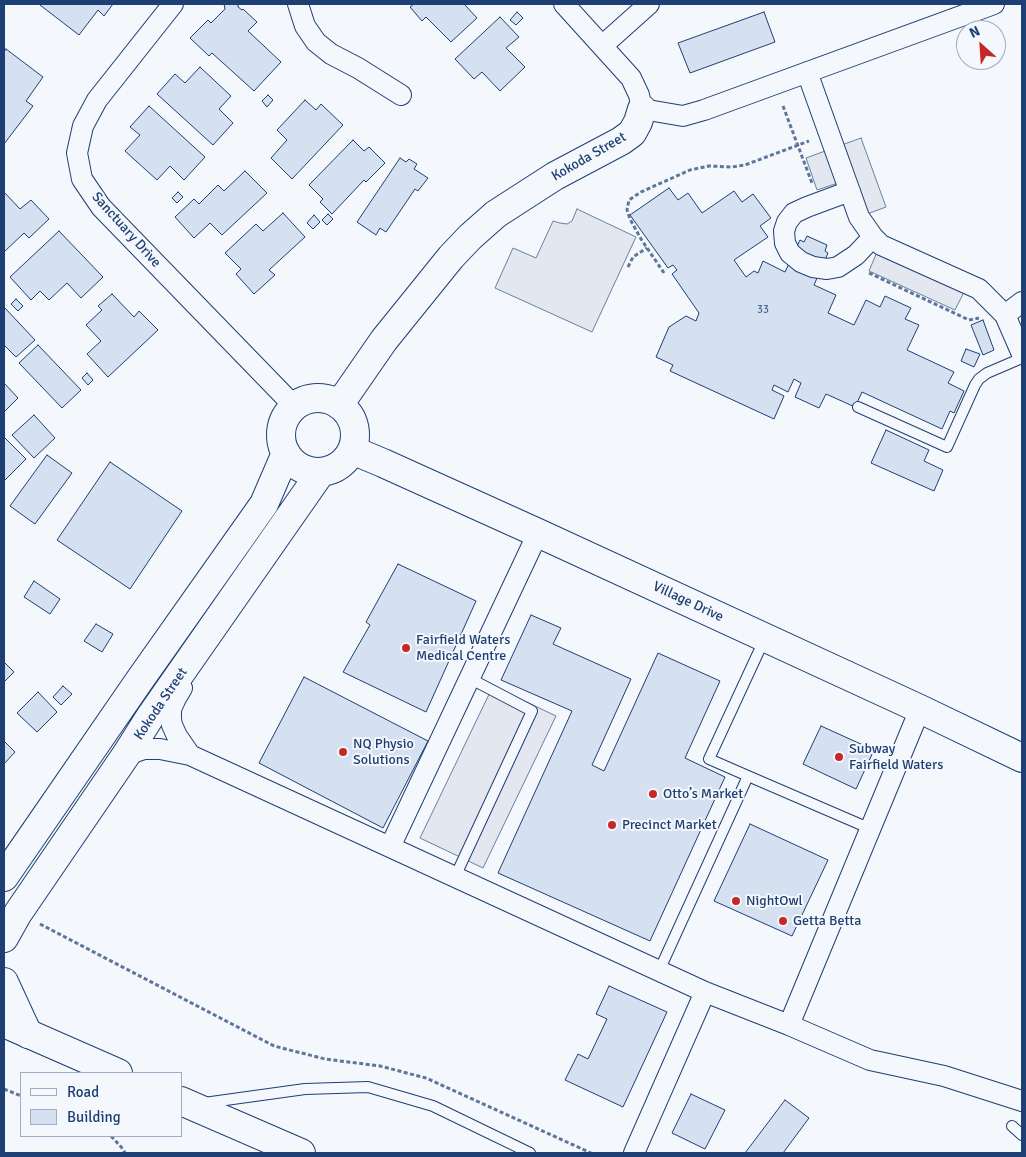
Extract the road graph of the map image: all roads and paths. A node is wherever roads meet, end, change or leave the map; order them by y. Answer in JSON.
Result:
{"nodes":[{"id":1,"x":173,"y":4,"type":"edge"},
{"id":2,"x":298,"y":4,"type":"edge"},
{"id":3,"x":564,"y":4,"type":"edge"},
{"id":4,"x":649,"y":4,"type":"edge"},
{"id":5,"x":994,"y":4,"type":"edge"},
{"id":6,"x":602,"y":46,"type":"junction"},
{"id":7,"x":807,"y":72,"type":"junction"},
{"id":8,"x":401,"y":95,"type":"dead end"},
{"id":9,"x":642,"y":109,"type":"junction"},
{"id":10,"x":829,"y":133,"type":"junction"},
{"id":11,"x":850,"y":191,"type":"junction"},
{"id":12,"x":872,"y":236,"type":"junction"},
{"id":13,"x":647,"y":248,"type":"junction"},
{"id":14,"x":628,"y":267,"type":"dead end"},
{"id":15,"x":664,"y":273,"type":"dead end"},
{"id":16,"x":1022,"y":302,"type":"edge"},
{"id":17,"x":1005,"y":315,"type":"junction"},
{"id":18,"x":1022,"y":354,"type":"edge"},
{"id":19,"x":1022,"y":358,"type":"edge"},
{"id":20,"x":339,"y":405,"type":"junction"},
{"id":21,"x":295,"y":407,"type":"junction"},
{"id":22,"x":858,"y":407,"type":"dead end"},
{"id":23,"x":352,"y":450,"type":"junction"},
{"id":24,"x":286,"y":453,"type":"junction"},
{"id":25,"x":321,"y":472,"type":"junction"},
{"id":26,"x":538,"y":533,"type":"junction"},
{"id":27,"x":206,"y":637,"type":"junction"},
{"id":28,"x":765,"y":637,"type":"junction"},
{"id":29,"x":469,"y":678,"type":"junction"},
{"id":30,"x":139,"y":681,"type":"junction"},
{"id":31,"x":920,"y":709,"type":"junction"},
{"id":32,"x":126,"y":755,"type":"junction"},
{"id":33,"x":190,"y":755,"type":"junction"},
{"id":34,"x":1022,"y":758,"type":"edge"},
{"id":35,"x":748,"y":776,"type":"junction"},
{"id":36,"x":870,"y":829,"type":"junction"},
{"id":37,"x":390,"y":846,"type":"junction"},
{"id":38,"x":4,"y":877,"type":"edge"},
{"id":39,"x":455,"y":877,"type":"junction"},
{"id":40,"x":18,"y":913,"type":"junction"},
{"id":41,"x":4,"y":938,"type":"edge"},
{"id":42,"x":659,"y":971,"type":"junction"},
{"id":43,"x":4,"y":982,"type":"edge"},
{"id":44,"x":704,"y":992,"type":"junction"},
{"id":45,"x":4,"y":1023,"type":"edge"},
{"id":46,"x":789,"y":1025,"type":"junction"},
{"id":47,"x":28,"y":1034,"type":"junction"},
{"id":48,"x":116,"y":1072,"type":"edge"},
{"id":49,"x":4,"y":1090,"type":"edge"},
{"id":50,"x":20,"y":1096,"type":"edge"},
{"id":51,"x":1022,"y":1101,"type":"edge"},
{"id":52,"x":186,"y":1103,"type":"edge"},
{"id":53,"x":1012,"y":1126,"type":"dead end"},
{"id":54,"x":1022,"y":1135,"type":"edge"},
{"id":55,"x":112,"y":1137,"type":"edge"},
{"id":56,"x":125,"y":1153,"type":"edge"},
{"id":57,"x":301,"y":1153,"type":"edge"},
{"id":58,"x":530,"y":1153,"type":"edge"},
{"id":59,"x":591,"y":1153,"type":"edge"},
{"id":60,"x":634,"y":1153,"type":"edge"}],
"edges":[{"from":1,"to":21,"type":"street","name":"Sanctuary Drive"},
{"from":2,"to":8,"type":"street"},
{"from":3,"to":6,"type":"street"},
{"from":4,"to":6,"type":"street"},
{"from":5,"to":7,"type":"street"},
{"from":6,"to":9,"type":"street"},
{"from":7,"to":9,"type":"street"},
{"from":7,"to":10,"type":"street"},
{"from":9,"to":20,"type":"street","name":"Kokoda Street"},
{"from":10,"to":11,"type":"street"},
{"from":10,"to":13,"type":"path"},
{"from":11,"to":12,"type":"street"},
{"from":11,"to":12,"type":"street"},
{"from":12,"to":17,"type":"street"},
{"from":13,"to":14,"type":"path"},
{"from":13,"to":15,"type":"path"},
{"from":16,"to":17,"type":"street"},
{"from":17,"to":18,"type":"street"},
{"from":19,"to":22,"type":"lane"},
{"from":20,"to":21,"type":"street"},
{"from":20,"to":23,"type":"street"},
{"from":21,"to":24,"type":"street"},
{"from":23,"to":25,"type":"street"},
{"from":23,"to":26,"type":"street","name":"Village Drive"},
{"from":24,"to":25,"type":"street"},
{"from":24,"to":30,"type":"street"},
{"from":25,"to":27,"type":"street","name":"Kokoda Street"},
{"from":26,"to":28,"type":"street","name":"Village Drive"},
{"from":26,"to":29,"type":"street"},
{"from":27,"to":30,"type":"street"},
{"from":27,"to":32,"type":"street","name":"Kokoda Street"},
{"from":27,"to":33,"type":"street"},
{"from":28,"to":31,"type":"street","name":"Village Drive"},
{"from":28,"to":35,"type":"lane"},
{"from":29,"to":37,"type":"street"},
{"from":29,"to":39,"type":"lane"},
{"from":30,"to":38,"type":"street"},
{"from":31,"to":34,"type":"street","name":"Village Drive"},
{"from":31,"to":36,"type":"street"},
{"from":32,"to":33,"type":"street"},
{"from":32,"to":40,"type":"street","name":"Kokoda Street"},
{"from":33,"to":37,"type":"street"},
{"from":35,"to":36,"type":"lane"},
{"from":35,"to":42,"type":"lane"},
{"from":36,"to":46,"type":"street"},
{"from":37,"to":39,"type":"street"},
{"from":39,"to":42,"type":"street"},
{"from":40,"to":41,"type":"street","name":"Kokoda Street"},
{"from":40,"to":59,"type":"path"},
{"from":42,"to":44,"type":"street"},
{"from":43,"to":47,"type":"street"},
{"from":44,"to":46,"type":"street"},
{"from":44,"to":60,"type":"street"},
{"from":45,"to":47,"type":"street"},
{"from":46,"to":51,"type":"street"},
{"from":47,"to":48,"type":"street"},
{"from":49,"to":50,"type":"path"},
{"from":52,"to":57,"type":"street"},
{"from":52,"to":58,"type":"lane"},
{"from":53,"to":54,"type":"lane"},
{"from":55,"to":56,"type":"path"}]}
